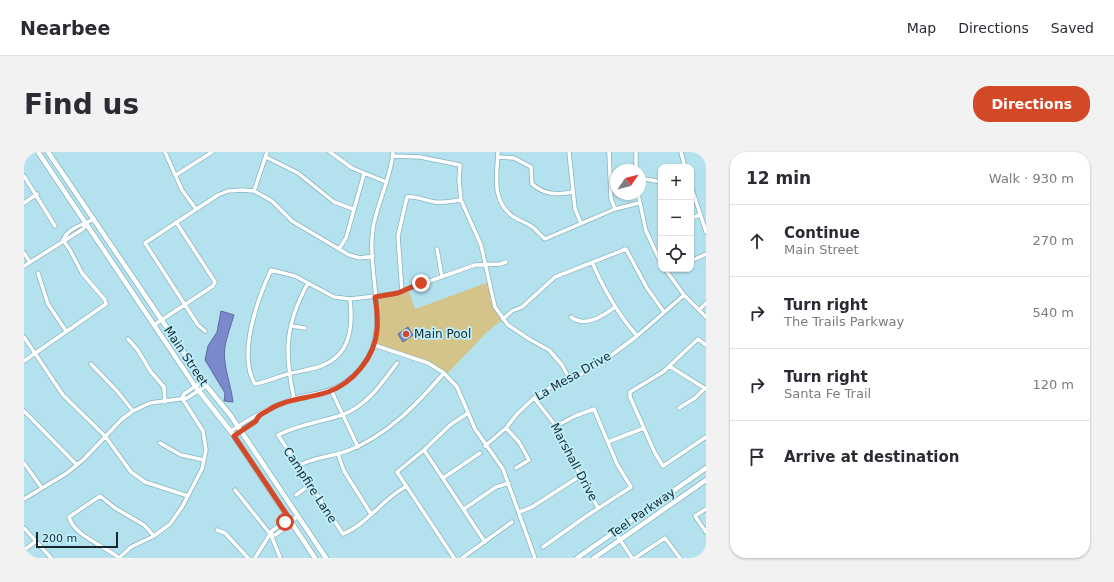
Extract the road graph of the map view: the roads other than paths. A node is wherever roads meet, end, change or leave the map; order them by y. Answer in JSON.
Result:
{"nodes":[{"id":1,"x":38,"y":152,"type":"edge"},
{"id":2,"x":48,"y":152,"type":"edge"},
{"id":3,"x":165,"y":152,"type":"edge"},
{"id":4,"x":212,"y":152,"type":"edge"},
{"id":5,"x":267,"y":152,"type":"edge"},
{"id":6,"x":330,"y":152,"type":"edge"},
{"id":7,"x":498,"y":152,"type":"edge"},
{"id":8,"x":569,"y":152,"type":"edge"},
{"id":9,"x":609,"y":152,"type":"edge"},
{"id":10,"x":636,"y":152,"type":"edge"},
{"id":11,"x":681,"y":152,"type":"edge"},
{"id":12,"x":393,"y":154,"type":"edge"},
{"id":13,"x":498,"y":157,"type":"junction"},
{"id":14,"x":266,"y":158,"type":"junction"},
{"id":15,"x":636,"y":164,"type":"edge"},
{"id":16,"x":684,"y":164,"type":"edge"},
{"id":17,"x":364,"y":174,"type":"junction"},
{"id":18,"x":176,"y":175,"type":"junction"},
{"id":19,"x":24,"y":176,"type":"edge"},
{"id":20,"x":646,"y":179,"type":"edge"},
{"id":21,"x":658,"y":181,"type":"edge"},
{"id":22,"x":386,"y":182,"type":"junction"},
{"id":23,"x":254,"y":192,"type":"junction"},
{"id":24,"x":573,"y":192,"type":"junction"},
{"id":25,"x":36,"y":194,"type":"junction"},
{"id":26,"x":694,"y":196,"type":"edge"},
{"id":27,"x":461,"y":200,"type":"junction"},
{"id":28,"x":639,"y":200,"type":"edge"},
{"id":29,"x":24,"y":203,"type":"edge"},
{"id":30,"x":639,"y":203,"type":"junction"},
{"id":31,"x":196,"y":209,"type":"junction"},
{"id":32,"x":354,"y":209,"type":"junction"},
{"id":33,"x":616,"y":209,"type":"junction"},
{"id":34,"x":700,"y":215,"type":"junction"},
{"id":35,"x":694,"y":217,"type":"edge"},
{"id":36,"x":94,"y":219,"type":"junction"},
{"id":37,"x":176,"y":222,"type":"junction"},
{"id":38,"x":87,"y":223,"type":"junction"},
{"id":39,"x":581,"y":223,"type":"junction"},
{"id":40,"x":55,"y":226,"type":"dead end"},
{"id":41,"x":706,"y":232,"type":"edge"},
{"id":42,"x":63,"y":240,"type":"junction"},
{"id":43,"x":339,"y":249,"type":"junction"},
{"id":44,"x":437,"y":249,"type":"dead end"},
{"id":45,"x":24,"y":253,"type":"edge"},
{"id":46,"x":706,"y":254,"type":"edge"},
{"id":47,"x":373,"y":256,"type":"junction"},
{"id":48,"x":658,"y":257,"type":"edge"},
{"id":49,"x":694,"y":260,"type":"edge"},
{"id":50,"x":30,"y":262,"type":"junction"},
{"id":51,"x":506,"y":262,"type":"dead end"},
{"id":52,"x":592,"y":262,"type":"junction"},
{"id":53,"x":486,"y":264,"type":"junction"},
{"id":54,"x":24,"y":266,"type":"edge"},
{"id":55,"x":38,"y":272,"type":"dead end"},
{"id":56,"x":667,"y":272,"type":"edge"},
{"id":57,"x":442,"y":277,"type":"junction"},
{"id":58,"x":308,"y":283,"type":"junction"},
{"id":59,"x":402,"y":292,"type":"junction"},
{"id":60,"x":684,"y":295,"type":"junction"},
{"id":61,"x":375,"y":297,"type":"junction"},
{"id":62,"x":350,"y":299,"type":"junction"},
{"id":63,"x":185,"y":303,"type":"junction"},
{"id":64,"x":706,"y":303,"type":"edge"},
{"id":65,"x":615,"y":307,"type":"junction"},
{"id":66,"x":699,"y":310,"type":"junction"},
{"id":67,"x":664,"y":312,"type":"junction"},
{"id":68,"x":571,"y":317,"type":"dead end"},
{"id":69,"x":706,"y":317,"type":"edge"},
{"id":70,"x":503,"y":318,"type":"junction"},
{"id":71,"x":162,"y":320,"type":"junction"},
{"id":72,"x":154,"y":325,"type":"junction"},
{"id":73,"x":291,"y":326,"type":"junction"},
{"id":74,"x":305,"y":328,"type":"dead end"},
{"id":75,"x":66,"y":331,"type":"junction"},
{"id":76,"x":205,"y":331,"type":"dead end"},
{"id":77,"x":637,"y":336,"type":"junction"},
{"id":78,"x":24,"y":337,"type":"edge"},
{"id":79,"x":128,"y":339,"type":"dead end"},
{"id":80,"x":706,"y":345,"type":"edge"},
{"id":81,"x":374,"y":346,"type":"junction"},
{"id":82,"x":34,"y":354,"type":"junction"},
{"id":83,"x":24,"y":361,"type":"edge"},
{"id":84,"x":397,"y":363,"type":"dead end"},
{"id":85,"x":91,"y":364,"type":"dead end"},
{"id":86,"x":669,"y":366,"type":"junction"},
{"id":87,"x":444,"y":373,"type":"junction"},
{"id":88,"x":288,"y":374,"type":"junction"},
{"id":89,"x":569,"y":378,"type":"junction"},
{"id":90,"x":204,"y":383,"type":"junction"},
{"id":91,"x":197,"y":388,"type":"junction"},
{"id":92,"x":705,"y":389,"type":"edge"},
{"id":93,"x":331,"y":390,"type":"junction"},
{"id":94,"x":182,"y":398,"type":"junction"},
{"id":95,"x":534,"y":398,"type":"junction"},
{"id":96,"x":294,"y":399,"type":"junction"},
{"id":97,"x":165,"y":402,"type":"junction"},
{"id":98,"x":679,"y":408,"type":"dead end"},
{"id":99,"x":24,"y":411,"type":"edge"},
{"id":100,"x":133,"y":411,"type":"junction"},
{"id":101,"x":468,"y":413,"type":"junction"},
{"id":102,"x":343,"y":414,"type":"junction"},
{"id":103,"x":556,"y":426,"type":"junction"},
{"id":104,"x":506,"y":428,"type":"junction"},
{"id":105,"x":644,"y":428,"type":"junction"},
{"id":106,"x":239,"y":429,"type":"junction"},
{"id":107,"x":231,"y":431,"type":"junction"},
{"id":108,"x":105,"y":436,"type":"junction"},
{"id":109,"x":234,"y":436,"type":"junction"},
{"id":110,"x":706,"y":436,"type":"edge"},
{"id":111,"x":608,"y":442,"type":"junction"},
{"id":112,"x":160,"y":443,"type":"dead end"},
{"id":113,"x":485,"y":446,"type":"junction"},
{"id":114,"x":358,"y":447,"type":"junction"},
{"id":115,"x":424,"y":450,"type":"junction"},
{"id":116,"x":480,"y":453,"type":"dead end"},
{"id":117,"x":338,"y":454,"type":"junction"},
{"id":118,"x":204,"y":460,"type":"junction"},
{"id":119,"x":24,"y":463,"type":"edge"},
{"id":120,"x":77,"y":465,"type":"junction"},
{"id":121,"x":298,"y":466,"type":"junction"},
{"id":122,"x":516,"y":468,"type":"dead end"},
{"id":123,"x":706,"y":468,"type":"edge"},
{"id":124,"x":580,"y":476,"type":"junction"},
{"id":125,"x":443,"y":478,"type":"junction"},
{"id":126,"x":706,"y":480,"type":"edge"},
{"id":127,"x":509,"y":483,"type":"junction"},
{"id":128,"x":311,"y":484,"type":"junction"},
{"id":129,"x":405,"y":487,"type":"junction"},
{"id":130,"x":42,"y":488,"type":"junction"},
{"id":131,"x":235,"y":490,"type":"dead end"},
{"id":132,"x":296,"y":494,"type":"dead end"},
{"id":133,"x":188,"y":496,"type":"junction"},
{"id":134,"x":24,"y":499,"type":"edge"},
{"id":135,"x":598,"y":508,"type":"junction"},
{"id":136,"x":706,"y":508,"type":"edge"},
{"id":137,"x":464,"y":509,"type":"junction"},
{"id":138,"x":519,"y":512,"type":"junction"},
{"id":139,"x":371,"y":514,"type":"junction"},
{"id":140,"x":298,"y":516,"type":"junction"},
{"id":141,"x":290,"y":522,"type":"junction"},
{"id":142,"x":512,"y":522,"type":"dead end"},
{"id":143,"x":24,"y":528,"type":"edge"},
{"id":144,"x":217,"y":530,"type":"dead end"},
{"id":145,"x":614,"y":532,"type":"junction"},
{"id":146,"x":706,"y":532,"type":"edge"},
{"id":147,"x":271,"y":535,"type":"junction"},
{"id":148,"x":154,"y":536,"type":"junction"},
{"id":149,"x":620,"y":540,"type":"junction"},
{"id":150,"x":35,"y":542,"type":"junction"},
{"id":151,"x":485,"y":542,"type":"junction"},
{"id":152,"x":543,"y":547,"type":"dead end"},
{"id":153,"x":24,"y":550,"type":"edge"},
{"id":154,"x":280,"y":557,"type":"edge"},
{"id":155,"x":51,"y":558,"type":"edge"},
{"id":156,"x":119,"y":558,"type":"edge"},
{"id":157,"x":248,"y":558,"type":"edge"},
{"id":158,"x":255,"y":558,"type":"edge"},
{"id":159,"x":315,"y":558,"type":"edge"},
{"id":160,"x":326,"y":558,"type":"edge"},
{"id":161,"x":454,"y":558,"type":"edge"},
{"id":162,"x":462,"y":558,"type":"edge"},
{"id":163,"x":534,"y":558,"type":"edge"},
{"id":164,"x":577,"y":558,"type":"edge"},
{"id":165,"x":594,"y":558,"type":"edge"},
{"id":166,"x":634,"y":558,"type":"edge"},
{"id":167,"x":680,"y":558,"type":"edge"}],
"edges":[{"from":1,"to":38,"type":"main road","name":"Main Street"},
{"from":2,"to":36,"type":"main road","name":"Main Street"},
{"from":3,"to":18,"type":"street"},
{"from":4,"to":18,"type":"street"},
{"from":5,"to":14,"type":"street"},
{"from":6,"to":17,"type":"street"},
{"from":7,"to":13,"type":"street"},
{"from":8,"to":24,"type":"street"},
{"from":9,"to":33,"type":"street"},
{"from":10,"to":15,"type":"street"},
{"from":11,"to":16,"type":"street"},
{"from":12,"to":22,"type":"street"},
{"from":12,"to":27,"type":"street"},
{"from":13,"to":24,"type":"street"},
{"from":13,"to":39,"type":"street"},
{"from":14,"to":23,"type":"street"},
{"from":14,"to":32,"type":"street"},
{"from":17,"to":22,"type":"street"},
{"from":17,"to":32,"type":"street"},
{"from":18,"to":31,"type":"street"},
{"from":19,"to":25,"type":"street"},
{"from":20,"to":21,"type":"street"},
{"from":22,"to":47,"type":"street"},
{"from":23,"to":31,"type":"street"},
{"from":23,"to":43,"type":"street"},
{"from":24,"to":39,"type":"street"},
{"from":25,"to":29,"type":"street"},
{"from":25,"to":40,"type":"street"},
{"from":26,"to":34,"type":"street"},
{"from":27,"to":53,"type":"street"},
{"from":27,"to":59,"type":"street"},
{"from":28,"to":30,"type":"street"},
{"from":30,"to":33,"type":"street"},
{"from":30,"to":48,"type":"street"},
{"from":31,"to":37,"type":"street"},
{"from":32,"to":43,"type":"street"},
{"from":33,"to":39,"type":"street"},
{"from":34,"to":35,"type":"street"},
{"from":34,"to":41,"type":"street"},
{"from":36,"to":38,"type":"street"},
{"from":36,"to":71,"type":"main road","name":"Main Street"},
{"from":37,"to":63,"type":"street"},
{"from":37,"to":63,"type":"street"},
{"from":38,"to":42,"type":"street"},
{"from":38,"to":72,"type":"main road","name":"Main Street"},
{"from":42,"to":50,"type":"street"},
{"from":42,"to":75,"type":"street"},
{"from":43,"to":47,"type":"street"},
{"from":44,"to":57,"type":"street"},
{"from":45,"to":50,"type":"street"},
{"from":46,"to":49,"type":"street"},
{"from":47,"to":61,"type":"street"},
{"from":50,"to":54,"type":"street"},
{"from":51,"to":53,"type":"street"},
{"from":52,"to":65,"type":"street"},
{"from":52,"to":67,"type":"street"},
{"from":52,"to":70,"type":"street"},
{"from":53,"to":57,"type":"street"},
{"from":53,"to":70,"type":"street"},
{"from":55,"to":75,"type":"street"},
{"from":56,"to":60,"type":"street"},
{"from":57,"to":59,"type":"street"},
{"from":58,"to":62,"type":"street"},
{"from":58,"to":73,"type":"street"},
{"from":58,"to":88,"type":"street"},
{"from":59,"to":61,"type":"street"},
{"from":60,"to":66,"type":"street"},
{"from":60,"to":67,"type":"street","name":"La Mesa Drive"},
{"from":61,"to":62,"type":"street"},
{"from":61,"to":81,"type":"street"},
{"from":62,"to":88,"type":"street"},
{"from":63,"to":71,"type":"street"},
{"from":63,"to":76,"type":"street"},
{"from":64,"to":66,"type":"street"},
{"from":65,"to":68,"type":"street"},
{"from":65,"to":77,"type":"street"},
{"from":66,"to":69,"type":"street"},
{"from":67,"to":77,"type":"street","name":"La Mesa Drive"},
{"from":70,"to":89,"type":"street"},
{"from":71,"to":72,"type":"street"},
{"from":71,"to":90,"type":"main road","name":"Main Street"},
{"from":72,"to":91,"type":"main road","name":"Main Street"},
{"from":73,"to":74,"type":"street"},
{"from":73,"to":88,"type":"street"},
{"from":75,"to":82,"type":"street"},
{"from":77,"to":89,"type":"street","name":"La Mesa Drive"},
{"from":78,"to":82,"type":"street"},
{"from":79,"to":97,"type":"street"},
{"from":80,"to":86,"type":"street"},
{"from":81,"to":87,"type":"street"},
{"from":81,"to":93,"type":"street"},
{"from":82,"to":83,"type":"street"},
{"from":82,"to":108,"type":"street"},
{"from":84,"to":102,"type":"street"},
{"from":85,"to":100,"type":"street"},
{"from":86,"to":92,"type":"street"},
{"from":86,"to":105,"type":"street"},
{"from":87,"to":101,"type":"street"},
{"from":87,"to":114,"type":"street"},
{"from":88,"to":96,"type":"street"},
{"from":89,"to":95,"type":"street","name":"La Mesa Drive"},
{"from":90,"to":91,"type":"street"},
{"from":90,"to":106,"type":"main road","name":"Main Street"},
{"from":91,"to":94,"type":"street"},
{"from":91,"to":107,"type":"main road","name":"Main Street"},
{"from":92,"to":98,"type":"street"},
{"from":93,"to":96,"type":"street"},
{"from":93,"to":102,"type":"street"},
{"from":94,"to":97,"type":"street"},
{"from":94,"to":118,"type":"street"},
{"from":95,"to":103,"type":"street","name":"Marshall Drive"},
{"from":95,"to":104,"type":"street","name":"La Mesa Drive"},
{"from":96,"to":106,"type":"street"},
{"from":97,"to":100,"type":"street"},
{"from":99,"to":120,"type":"street"},
{"from":100,"to":108,"type":"street"},
{"from":101,"to":113,"type":"street"},
{"from":101,"to":115,"type":"street"},
{"from":102,"to":114,"type":"street"},
{"from":102,"to":121,"type":"street","name":"Campfire Lane"},
{"from":103,"to":111,"type":"street"},
{"from":103,"to":124,"type":"street","name":"Marshall Drive"},
{"from":104,"to":113,"type":"street","name":"La Mesa Drive"},
{"from":104,"to":122,"type":"street"},
{"from":105,"to":110,"type":"street"},
{"from":105,"to":111,"type":"street"},
{"from":106,"to":107,"type":"street"},
{"from":106,"to":109,"type":"street"},
{"from":106,"to":140,"type":"main road","name":"Main Street"},
{"from":107,"to":109,"type":"main road","name":"Main Street"},
{"from":108,"to":120,"type":"street"},
{"from":108,"to":133,"type":"street"},
{"from":109,"to":141,"type":"main road","name":"Main Street"},
{"from":111,"to":135,"type":"street"},
{"from":112,"to":118,"type":"street"},
{"from":113,"to":127,"type":"street"},
{"from":114,"to":117,"type":"street"},
{"from":115,"to":125,"type":"street"},
{"from":115,"to":129,"type":"street"},
{"from":116,"to":125,"type":"street"},
{"from":117,"to":121,"type":"street"},
{"from":117,"to":139,"type":"street"},
{"from":118,"to":133,"type":"street"},
{"from":119,"to":130,"type":"street"},
{"from":120,"to":130,"type":"street"},
{"from":121,"to":128,"type":"street","name":"Campfire Lane"},
{"from":123,"to":145,"type":"main road","name":"Teel Parkway"},
{"from":124,"to":135,"type":"street","name":"Marshall Drive"},
{"from":124,"to":138,"type":"street"},
{"from":125,"to":137,"type":"street"},
{"from":126,"to":149,"type":"main road","name":"Teel Parkway"},
{"from":127,"to":137,"type":"street"},
{"from":127,"to":138,"type":"street"},
{"from":128,"to":132,"type":"street"},
{"from":128,"to":139,"type":"street","name":"Campfire Lane"},
{"from":129,"to":139,"type":"street"},
{"from":129,"to":161,"type":"street"},
{"from":130,"to":134,"type":"street"},
{"from":131,"to":147,"type":"street"},
{"from":133,"to":148,"type":"street"},
{"from":135,"to":152,"type":"street"},
{"from":136,"to":146,"type":"street"},
{"from":137,"to":151,"type":"street"},
{"from":138,"to":163,"type":"street"},
{"from":140,"to":141,"type":"street"},
{"from":140,"to":160,"type":"main road","name":"Main Street"},
{"from":141,"to":147,"type":"street"},
{"from":141,"to":159,"type":"main road","name":"Main Street"},
{"from":142,"to":151,"type":"street"},
{"from":143,"to":150,"type":"street"},
{"from":144,"to":157,"type":"street"},
{"from":145,"to":149,"type":"street"},
{"from":145,"to":164,"type":"main road","name":"Teel Parkway"},
{"from":147,"to":154,"type":"street"},
{"from":147,"to":158,"type":"street"},
{"from":148,"to":156,"type":"street"},
{"from":148,"to":156,"type":"street"},
{"from":149,"to":165,"type":"main road","name":"Teel Parkway"},
{"from":149,"to":166,"type":"street"},
{"from":150,"to":153,"type":"street"},
{"from":150,"to":155,"type":"street"},
{"from":151,"to":162,"type":"street"},
{"from":166,"to":167,"type":"street"}]}
